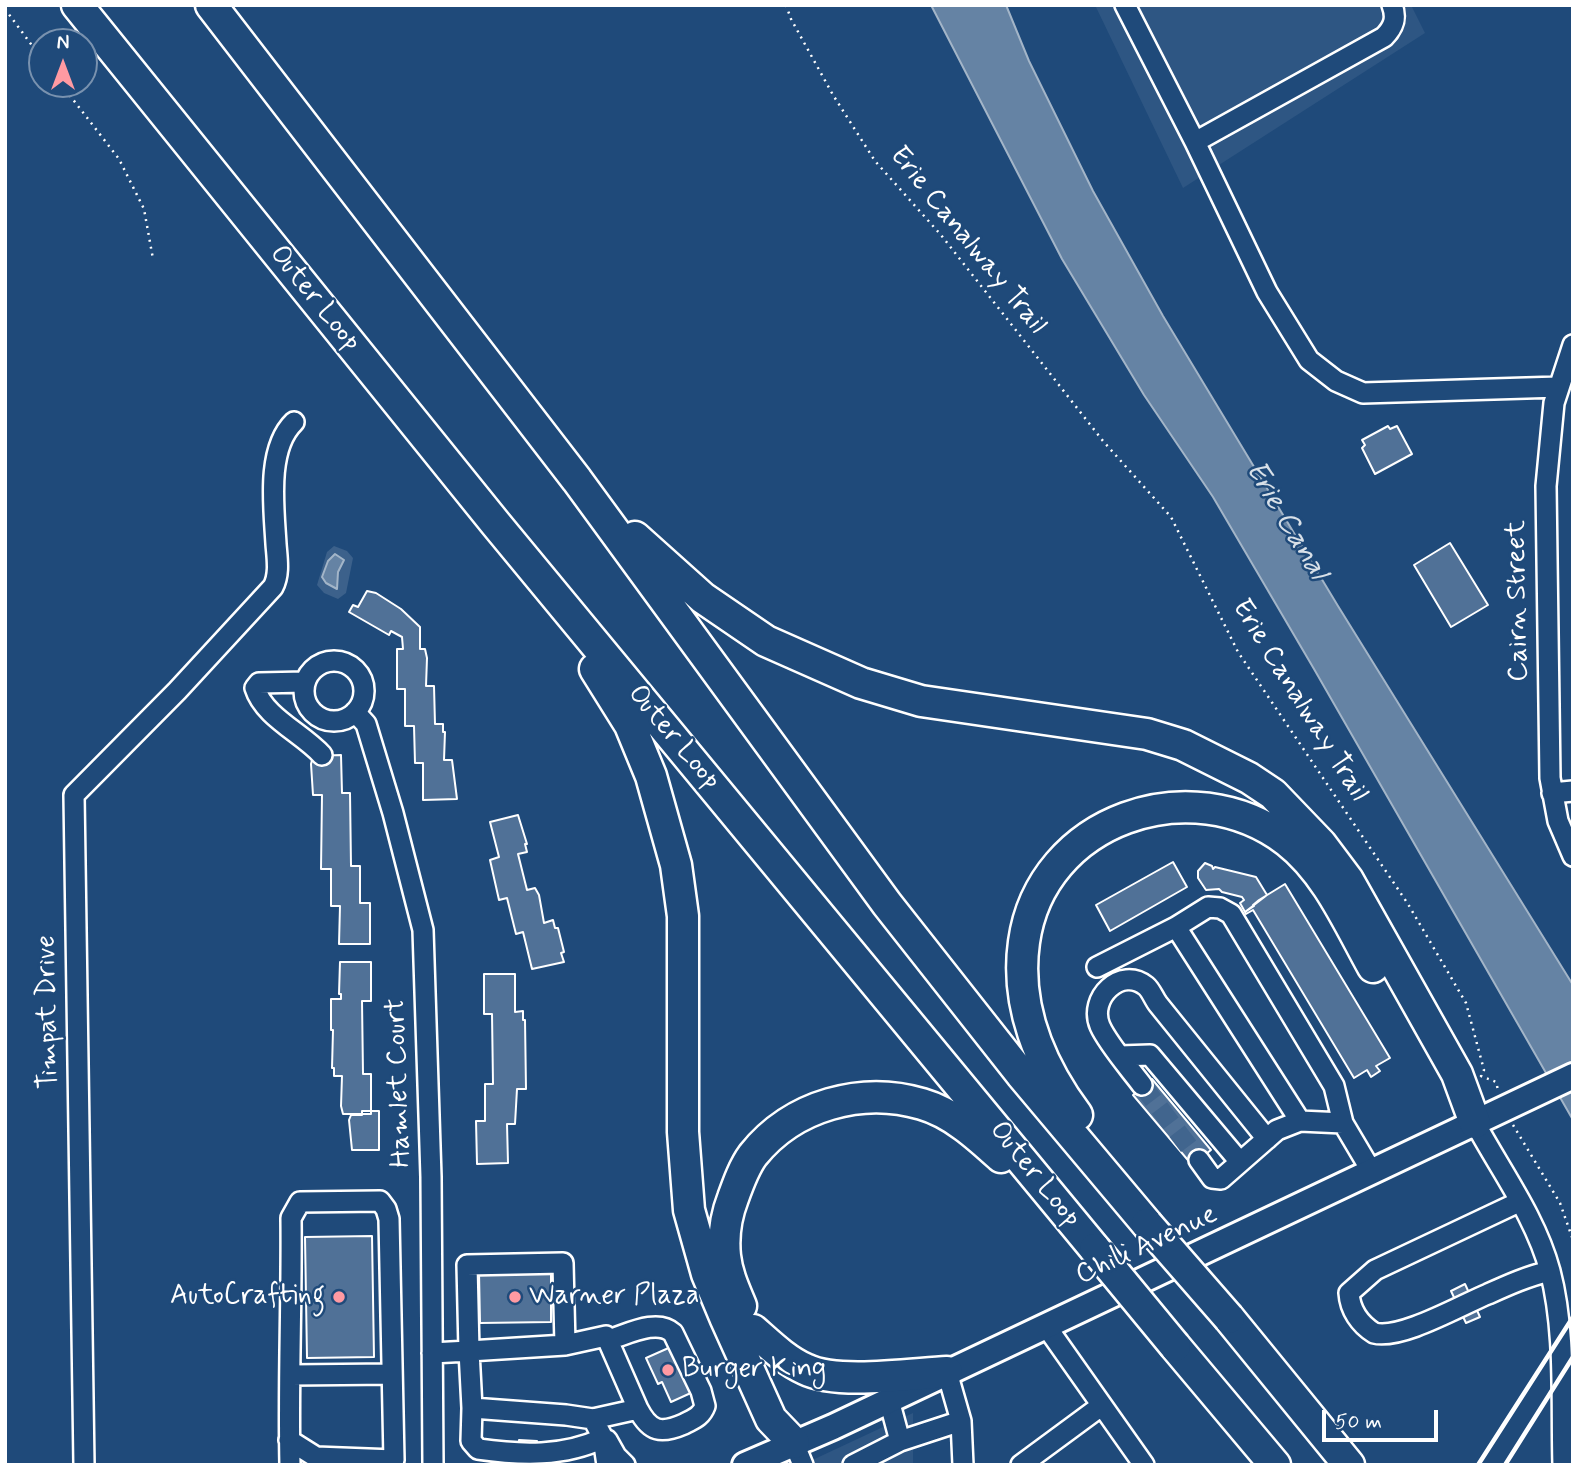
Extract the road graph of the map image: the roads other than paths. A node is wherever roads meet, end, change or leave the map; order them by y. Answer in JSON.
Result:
{"nodes":[{"id":1,"x":77,"y":5,"type":"edge"},
{"id":2,"x":211,"y":5,"type":"edge"},
{"id":3,"x":1125,"y":5,"type":"edge"},
{"id":4,"x":1392,"y":5,"type":"edge"},
{"id":5,"x":1195,"y":142,"type":"junction"},
{"id":6,"x":1573,"y":345,"type":"edge"},
{"id":7,"x":1559,"y":387,"type":"junction"},
{"id":8,"x":295,"y":422,"type":"dead end"},
{"id":9,"x":577,"y":480,"type":"junction"},
{"id":10,"x":496,"y":524,"type":"junction"},
{"id":11,"x":305,"y":682,"type":"junction"},
{"id":12,"x":355,"y":712,"type":"junction"},
{"id":13,"x":322,"y":755,"type":"dead end"},
{"id":14,"x":1573,"y":791,"type":"edge"},
{"id":15,"x":1552,"y":793,"type":"junction"},
{"id":16,"x":1573,"y":856,"type":"edge"},
{"id":17,"x":1177,"y":927,"type":"junction"},
{"id":18,"x":1097,"y":967,"type":"dead end"},
{"id":19,"x":1121,"y":1056,"type":"junction"},
{"id":20,"x":1573,"y":1076,"type":"edge"},
{"id":21,"x":1142,"y":1084,"type":"tunnel mouth"},
{"id":22,"x":1300,"y":1121,"type":"junction"},
{"id":23,"x":1475,"y":1122,"type":"junction"},
{"id":24,"x":1343,"y":1123,"type":"junction"},
{"id":25,"x":1267,"y":1139,"type":"junction"},
{"id":26,"x":1199,"y":1160,"type":"tunnel mouth"},
{"id":27,"x":1240,"y":1162,"type":"junction"},
{"id":28,"x":1372,"y":1171,"type":"junction"},
{"id":29,"x":1038,"y":1179,"type":"junction"},
{"id":30,"x":1519,"y":1202,"type":"junction"},
{"id":31,"x":1147,"y":1224,"type":"junction"},
{"id":32,"x":1550,"y":1271,"type":"junction"},
{"id":33,"x":1046,"y":1326,"type":"junction"},
{"id":34,"x":753,"y":1330,"type":"junction"},
{"id":35,"x":608,"y":1340,"type":"junction"},
{"id":36,"x":565,"y":1345,"type":"junction"},
{"id":37,"x":469,"y":1351,"type":"junction"},
{"id":38,"x":432,"y":1353,"type":"junction"},
{"id":39,"x":947,"y":1372,"type":"junction"},
{"id":40,"x":392,"y":1374,"type":"junction"},
{"id":41,"x":291,"y":1375,"type":"junction"},
{"id":42,"x":889,"y":1400,"type":"junction"},
{"id":43,"x":1101,"y":1406,"type":"junction"},
{"id":44,"x":1567,"y":1407,"type":"edge"},
{"id":45,"x":472,"y":1408,"type":"junction"},
{"id":46,"x":638,"y":1409,"type":"junction"},
{"id":47,"x":593,"y":1419,"type":"junction"},
{"id":48,"x":961,"y":1421,"type":"junction"},
{"id":49,"x":603,"y":1438,"type":"junction"},
{"id":50,"x":289,"y":1440,"type":"junction"},
{"id":51,"x":900,"y":1441,"type":"junction"},
{"id":52,"x":798,"y":1454,"type":"edge"},
{"id":53,"x":872,"y":1460,"type":"edge"},
{"id":54,"x":84,"y":1465,"type":"edge"},
{"id":55,"x":290,"y":1465,"type":"edge"},
{"id":56,"x":433,"y":1465,"type":"edge"},
{"id":57,"x":607,"y":1465,"type":"edge"},
{"id":58,"x":625,"y":1465,"type":"edge"},
{"id":59,"x":745,"y":1465,"type":"edge"},
{"id":60,"x":853,"y":1465,"type":"edge"},
{"id":61,"x":963,"y":1465,"type":"edge"},
{"id":62,"x":1021,"y":1465,"type":"edge"},
{"id":63,"x":1144,"y":1465,"type":"edge"},
{"id":64,"x":1275,"y":1465,"type":"edge"},
{"id":65,"x":1349,"y":1465,"type":"edge"},
{"id":66,"x":1563,"y":1465,"type":"edge"}],
"edges":[{"from":1,"to":10,"type":"highway","name":"Outer Loop"},
{"from":2,"to":9,"type":"highway","name":"Outer Loop"},
{"from":3,"to":5,"type":"street"},
{"from":4,"to":5,"type":"street"},
{"from":5,"to":7,"type":"street"},
{"from":6,"to":7,"type":"street","name":"Cairn Street"},
{"from":7,"to":15,"type":"street","name":"Cairn Street"},
{"from":8,"to":54,"type":"street","name":"Timpat Drive"},
{"from":9,"to":23,"type":"highway"},
{"from":9,"to":31,"type":"highway","name":"Outer Loop"},
{"from":10,"to":29,"type":"highway","name":"Outer Loop"},
{"from":10,"to":52,"type":"highway"},
{"from":11,"to":12,"type":"street"},
{"from":11,"to":12,"type":"street"},
{"from":11,"to":13,"type":"street"},
{"from":12,"to":38,"type":"street","name":"Hamlet Court"},
{"from":14,"to":15,"type":"street"},
{"from":15,"to":16,"type":"street","name":"Cairn Street"},
{"from":17,"to":18,"type":"street"},
{"from":17,"to":22,"type":"street"},
{"from":17,"to":24,"type":"street"},
{"from":19,"to":21,"type":"street"},
{"from":19,"to":25,"type":"street"},
{"from":19,"to":27,"type":"street"},
{"from":20,"to":23,"type":"main road","name":"Chili Avenue"},
{"from":22,"to":24,"type":"street"},
{"from":22,"to":25,"type":"street"},
{"from":23,"to":28,"type":"main road","name":"Chili Avenue"},
{"from":23,"to":30,"type":"street"},
{"from":23,"to":31,"type":"highway"},
{"from":24,"to":28,"type":"street"},
{"from":25,"to":27,"type":"street"},
{"from":26,"to":27,"type":"street"},
{"from":28,"to":33,"type":"main road","name":"Chili Avenue"},
{"from":29,"to":34,"type":"highway"},
{"from":29,"to":64,"type":"highway","name":"Outer Loop","bridge":true},
{"from":30,"to":32,"type":"street"},
{"from":30,"to":32,"type":"street"},
{"from":31,"to":65,"type":"highway","name":"Outer Loop","bridge":true},
{"from":32,"to":44,"type":"street"},
{"from":33,"to":39,"type":"main road","name":"Chili Avenue"},
{"from":33,"to":43,"type":"street"},
{"from":34,"to":39,"type":"highway"},
{"from":34,"to":52,"type":"highway"},
{"from":35,"to":36,"type":"street"},
{"from":35,"to":46,"type":"street"},
{"from":35,"to":46,"type":"street"},
{"from":36,"to":37,"type":"street"},
{"from":36,"to":37,"type":"street"},
{"from":37,"to":38,"type":"street"},
{"from":37,"to":45,"type":"street"},
{"from":38,"to":56,"type":"street","name":"Hamlet Court"},
{"from":39,"to":42,"type":"main road","name":"Chili Avenue"},
{"from":39,"to":48,"type":"street"},
{"from":40,"to":41,"type":"street"},
{"from":40,"to":41,"type":"street"},
{"from":40,"to":50,"type":"street"},
{"from":41,"to":50,"type":"street"},
{"from":42,"to":51,"type":"street"},
{"from":42,"to":52,"type":"main road","name":"Chili Avenue"},
{"from":43,"to":62,"type":"street"},
{"from":43,"to":63,"type":"street"},
{"from":44,"to":66,"type":"street"},
{"from":45,"to":47,"type":"street"},
{"from":45,"to":49,"type":"street"},
{"from":46,"to":47,"type":"street"},
{"from":47,"to":49,"type":"street"},
{"from":48,"to":51,"type":"street"},
{"from":48,"to":61,"type":"street"},
{"from":49,"to":57,"type":"street"},
{"from":49,"to":58,"type":"street"},
{"from":50,"to":55,"type":"street"},
{"from":51,"to":53,"type":"street"},
{"from":52,"to":59,"type":"main road","name":"Chili Avenue"},
{"from":53,"to":60,"type":"street"}]}
